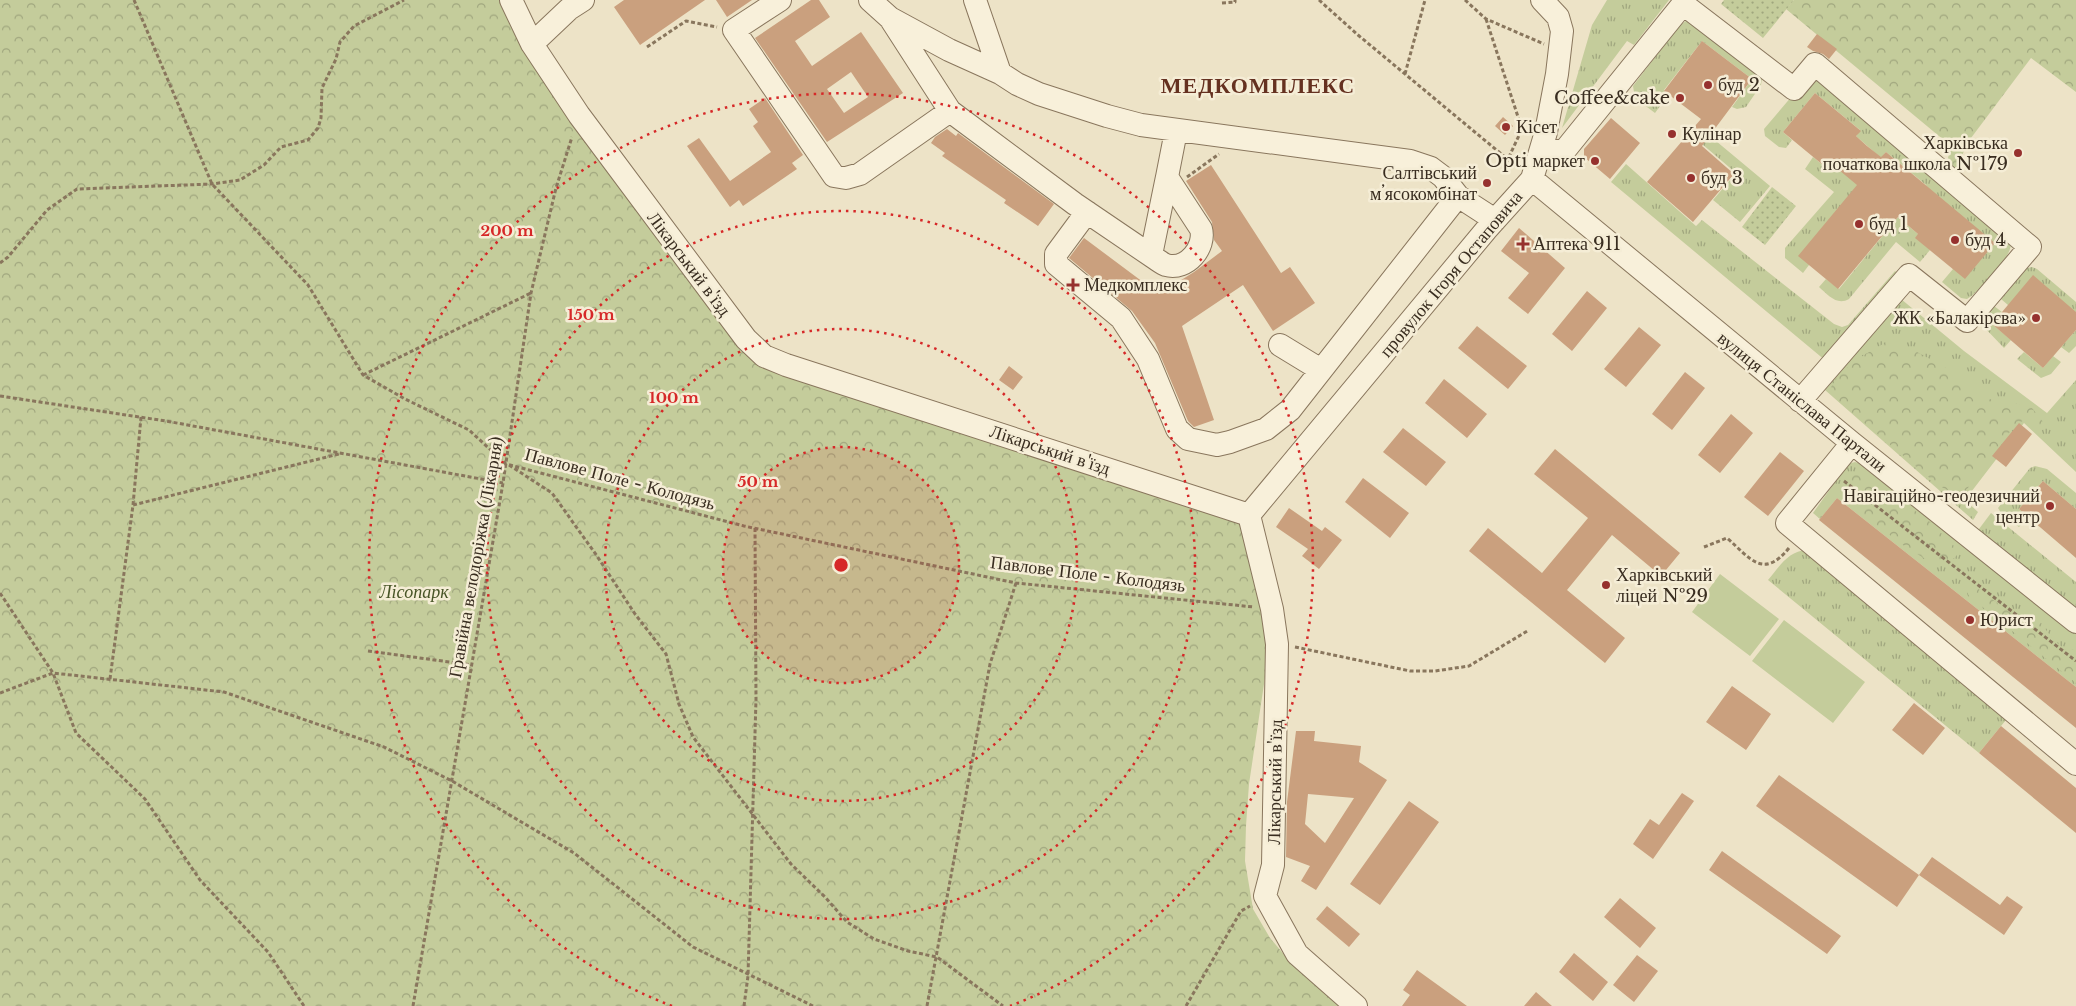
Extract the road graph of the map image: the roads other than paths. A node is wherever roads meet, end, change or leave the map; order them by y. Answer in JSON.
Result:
{"nodes":[{"id":1,"x":511,"y":0,"type":"edge"},
{"id":2,"x":583,"y":0,"type":"edge"},
{"id":3,"x":780,"y":0,"type":"edge"},
{"id":4,"x":870,"y":0,"type":"edge"},
{"id":5,"x":975,"y":0,"type":"edge"},
{"id":6,"x":1542,"y":0,"type":"edge"},
{"id":7,"x":890,"y":18,"type":"junction"},
{"id":8,"x":532,"y":44,"type":"junction"},
{"id":9,"x":1000,"y":73,"type":"junction"},
{"id":10,"x":950,"y":111,"type":"junction"},
{"id":11,"x":1176,"y":130,"type":"junction"},
{"id":12,"x":1535,"y":169,"type":"junction"},
{"id":13,"x":1171,"y":182,"type":"junction"},
{"id":14,"x":1458,"y":196,"type":"junction"},
{"id":15,"x":1087,"y":212,"type":"junction"},
{"id":16,"x":1495,"y":220,"type":"junction"},
{"id":17,"x":1151,"y":255,"type":"junction"},
{"id":18,"x":1280,"y":345,"type":"dead end"},
{"id":19,"x":1321,"y":370,"type":"junction"},
{"id":20,"x":1800,"y":401,"type":"junction"},
{"id":21,"x":1852,"y":444,"type":"junction"},
{"id":22,"x":1249,"y":515,"type":"junction"},
{"id":23,"x":2076,"y":622,"type":"edge"},
{"id":24,"x":2076,"y":764,"type":"edge"},
{"id":25,"x":1356,"y":1006,"type":"edge"}],
"edges":[{"from":1,"to":8,"type":"street","name":"Лікарський в'їзд"},
{"from":2,"to":8,"type":"street"},
{"from":3,"to":10,"type":"street"},
{"from":4,"to":7,"type":"street"},
{"from":5,"to":9,"type":"street"},
{"from":6,"to":12,"type":"street","name":"провулок Ігоря Остаповича"},
{"from":7,"to":9,"type":"street"},
{"from":7,"to":10,"type":"street"},
{"from":8,"to":22,"type":"street","name":"Лікарський в'їзд"},
{"from":9,"to":11,"type":"street"},
{"from":10,"to":15,"type":"street"},
{"from":11,"to":13,"type":"street"},
{"from":11,"to":14,"type":"street"},
{"from":12,"to":16,"type":"street","name":"провулок Ігоря Остаповича"},
{"from":12,"to":20,"type":"street","name":"вулиця Станіслава Партали"},
{"from":12,"to":20,"type":"street"},
{"from":13,"to":17,"type":"street"},
{"from":13,"to":17,"type":"street"},
{"from":14,"to":16,"type":"street"},
{"from":14,"to":19,"type":"street"},
{"from":15,"to":17,"type":"street"},
{"from":15,"to":19,"type":"street"},
{"from":16,"to":22,"type":"street","name":"провулок Ігоря Остаповича"},
{"from":18,"to":19,"type":"street"},
{"from":20,"to":21,"type":"street","name":"вулиця Станіслава Партали"},
{"from":21,"to":23,"type":"street","name":"вулиця Станіслава Партали"},
{"from":21,"to":24,"type":"street"},
{"from":22,"to":25,"type":"street","name":"Лікарський в'їзд"}]}
